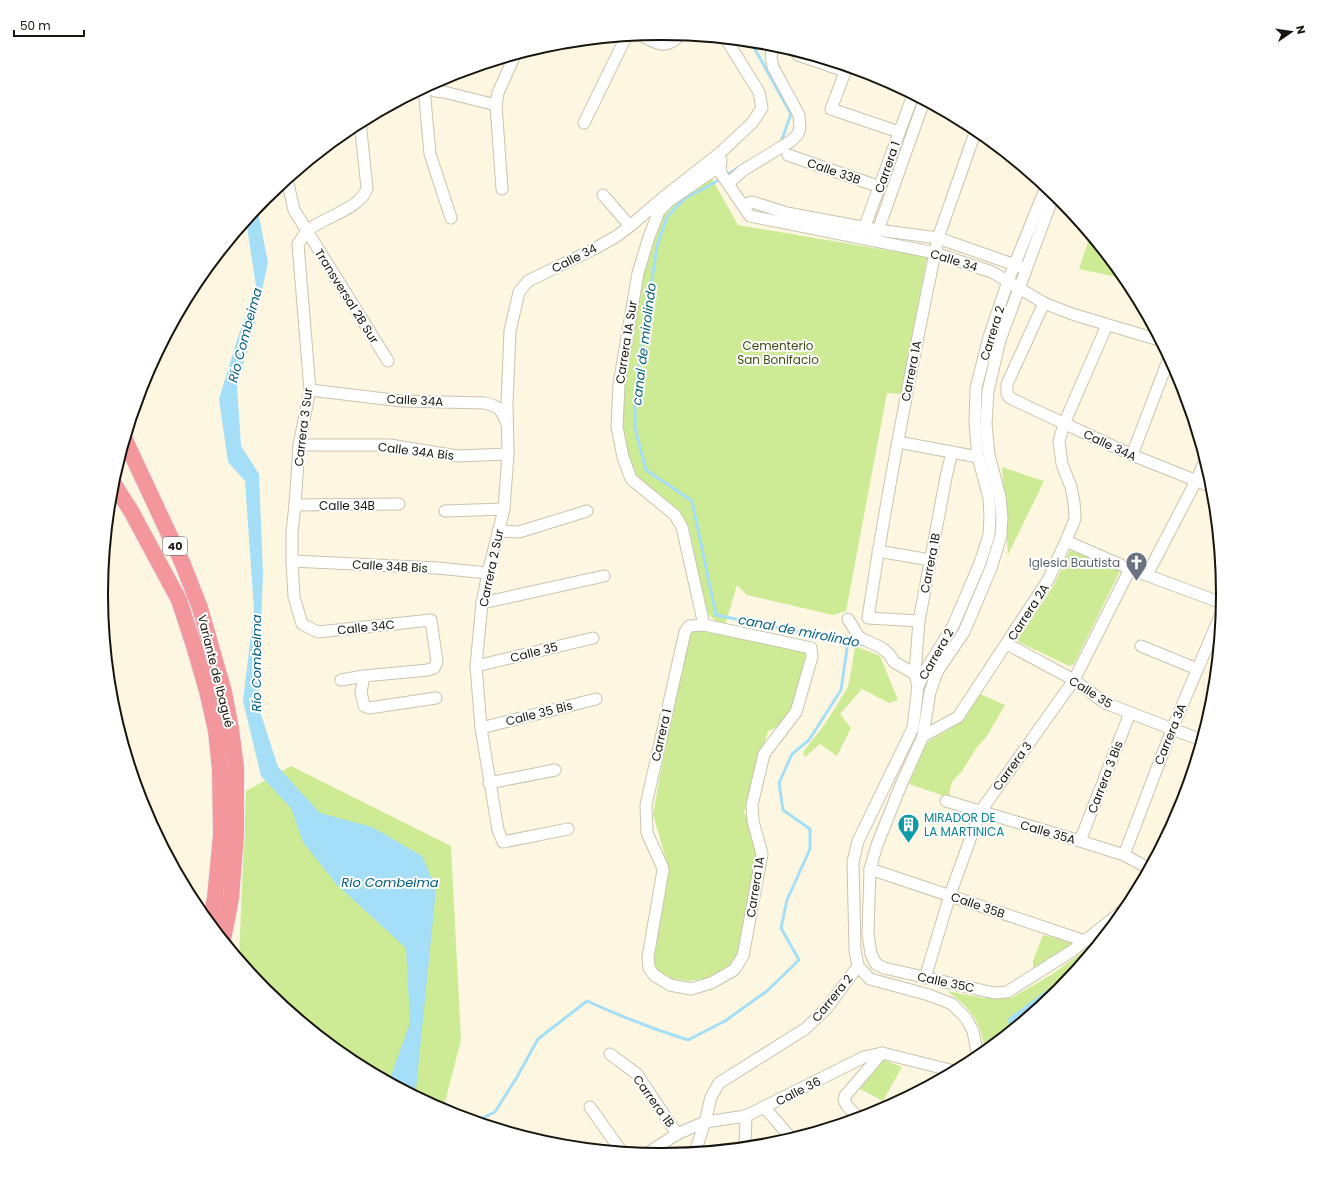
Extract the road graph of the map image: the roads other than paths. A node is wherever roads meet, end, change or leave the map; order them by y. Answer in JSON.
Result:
{"nodes":[{"id":1,"x":652,"y":40,"type":"edge"},
{"id":2,"x":675,"y":40,"type":"edge"},
{"id":3,"x":624,"y":41,"type":"edge"},
{"id":4,"x":729,"y":44,"type":"edge"},
{"id":5,"x":772,"y":51,"type":"edge"},
{"id":6,"x":512,"y":61,"type":"edge"},
{"id":7,"x":845,"y":71,"type":"edge"},
{"id":8,"x":433,"y":89,"type":"edge"},
{"id":9,"x":424,"y":93,"type":"edge"},
{"id":10,"x":911,"y":99,"type":"edge"},
{"id":11,"x":496,"y":105,"type":"junction"},
{"id":12,"x":922,"y":105,"type":"edge"},
{"id":13,"x":584,"y":123,"type":"dead end"},
{"id":14,"x":361,"y":129,"type":"edge"},
{"id":15,"x":899,"y":132,"type":"junction"},
{"id":16,"x":974,"y":136,"type":"edge"},
{"id":17,"x":721,"y":152,"type":"junction"},
{"id":18,"x":788,"y":156,"type":"dead end"},
{"id":19,"x":723,"y":176,"type":"junction"},
{"id":20,"x":288,"y":184,"type":"edge"},
{"id":21,"x":880,"y":187,"type":"junction"},
{"id":22,"x":502,"y":189,"type":"dead end"},
{"id":23,"x":1044,"y":193,"type":"edge"},
{"id":24,"x":603,"y":194,"type":"dead end"},
{"id":25,"x":1052,"y":201,"type":"edge"},
{"id":26,"x":743,"y":205,"type":"junction"},
{"id":27,"x":451,"y":218,"type":"dead end"},
{"id":28,"x":630,"y":226,"type":"junction"},
{"id":29,"x":865,"y":227,"type":"junction"},
{"id":30,"x":878,"y":230,"type":"junction"},
{"id":31,"x":307,"y":231,"type":"junction"},
{"id":32,"x":861,"y":238,"type":"junction"},
{"id":33,"x":938,"y":238,"type":"junction"},
{"id":34,"x":874,"y":240,"type":"junction"},
{"id":35,"x":935,"y":253,"type":"junction"},
{"id":36,"x":1015,"y":264,"type":"junction"},
{"id":37,"x":1026,"y":269,"type":"junction"},
{"id":38,"x":1008,"y":281,"type":"junction"},
{"id":39,"x":1019,"y":288,"type":"junction"},
{"id":40,"x":518,"y":292,"type":"joint"},
{"id":41,"x":1044,"y":303,"type":"junction"},
{"id":42,"x":1107,"y":325,"type":"junction"},
{"id":43,"x":1152,"y":338,"type":"edge"},
{"id":44,"x":388,"y":361,"type":"dead end"},
{"id":45,"x":1165,"y":365,"type":"edge"},
{"id":46,"x":310,"y":390,"type":"junction"},
{"id":47,"x":1064,"y":424,"type":"junction"},
{"id":48,"x":508,"y":426,"type":"junction"},
{"id":49,"x":898,"y":442,"type":"junction"},
{"id":50,"x":300,"y":445,"type":"junction"},
{"id":51,"x":128,"y":446,"type":"edge"},
{"id":52,"x":952,"y":452,"type":"junction"},
{"id":53,"x":508,"y":454,"type":"junction"},
{"id":54,"x":1132,"y":455,"type":"junction"},
{"id":55,"x":978,"y":457,"type":"junction"},
{"id":56,"x":1201,"y":469,"type":"edge"},
{"id":57,"x":1196,"y":481,"type":"junction"},
{"id":58,"x":1205,"y":484,"type":"edge"},
{"id":59,"x":117,"y":490,"type":"edge"},
{"id":60,"x":399,"y":504,"type":"dead end"},
{"id":61,"x":295,"y":505,"type":"junction"},
{"id":62,"x":504,"y":509,"type":"junction"},
{"id":63,"x":445,"y":511,"type":"dead end"},
{"id":64,"x":588,"y":511,"type":"dead end"},
{"id":65,"x":498,"y":530,"type":"junction"},
{"id":66,"x":1066,"y":541,"type":"junction"},
{"id":67,"x":878,"y":551,"type":"junction"},
{"id":68,"x":930,"y":560,"type":"junction"},
{"id":69,"x":292,"y":562,"type":"junction"},
{"id":70,"x":1130,"y":569,"type":"junction"},
{"id":71,"x":488,"y":573,"type":"junction"},
{"id":72,"x":1147,"y":574,"type":"junction"},
{"id":73,"x":604,"y":576,"type":"dead end"},
{"id":74,"x":1216,"y":601,"type":"edge"},
{"id":75,"x":482,"y":603,"type":"junction"},
{"id":76,"x":848,"y":619,"type":"dead end"},
{"id":77,"x":919,"y":621,"type":"junction"},
{"id":78,"x":302,"y":624,"type":"joint"},
{"id":79,"x":704,"y":625,"type":"junction"},
{"id":80,"x":1214,"y":628,"type":"edge"},
{"id":81,"x":593,"y":638,"type":"dead end"},
{"id":82,"x":1007,"y":644,"type":"junction"},
{"id":83,"x":1141,"y":646,"type":"dead end"},
{"id":84,"x":476,"y":666,"type":"junction"},
{"id":85,"x":1197,"y":669,"type":"junction"},
{"id":86,"x":915,"y":674,"type":"junction"},
{"id":87,"x":364,"y":676,"type":"junction"},
{"id":88,"x":341,"y":680,"type":"dead end"},
{"id":89,"x":1074,"y":680,"type":"junction"},
{"id":90,"x":918,"y":686,"type":"junction"},
{"id":91,"x":436,"y":698,"type":"dead end"},
{"id":92,"x":596,"y":699,"type":"dead end"},
{"id":93,"x":1130,"y":713,"type":"junction"},
{"id":94,"x":481,"y":728,"type":"junction"},
{"id":95,"x":1172,"y":729,"type":"junction"},
{"id":96,"x":923,"y":736,"type":"junction"},
{"id":97,"x":1197,"y":738,"type":"edge"},
{"id":98,"x":555,"y":770,"type":"dead end"},
{"id":99,"x":490,"y":783,"type":"junction"},
{"id":100,"x":946,"y":801,"type":"dead end"},
{"id":101,"x":980,"y":812,"type":"junction"},
{"id":102,"x":568,"y":829,"type":"dead end"},
{"id":103,"x":1080,"y":841,"type":"junction"},
{"id":104,"x":1124,"y":856,"type":"junction"},
{"id":105,"x":1144,"y":866,"type":"edge"},
{"id":106,"x":870,"y":869,"type":"junction"},
{"id":107,"x":950,"y":895,"type":"junction"},
{"id":108,"x":211,"y":916,"type":"edge"},
{"id":109,"x":1106,"y":924,"type":"edge"},
{"id":110,"x":224,"y":934,"type":"edge"},
{"id":111,"x":1085,"y":941,"type":"junction"},
{"id":112,"x":858,"y":966,"type":"junction"},
{"id":113,"x":884,"y":968,"type":"joint"},
{"id":114,"x":734,"y":970,"type":"joint"},
{"id":115,"x":925,"y":978,"type":"junction"},
{"id":116,"x":978,"y":1049,"type":"edge"},
{"id":117,"x":882,"y":1053,"type":"junction"},
{"id":118,"x":610,"y":1054,"type":"dead end"},
{"id":119,"x":946,"y":1069,"type":"edge"},
{"id":120,"x":590,"y":1107,"type":"dead end"},
{"id":121,"x":765,"y":1108,"type":"junction"},
{"id":122,"x":854,"y":1113,"type":"edge"},
{"id":123,"x":746,"y":1116,"type":"junction"},
{"id":124,"x":705,"y":1122,"type":"junction"},
{"id":125,"x":787,"y":1133,"type":"edge"},
{"id":126,"x":677,"y":1134,"type":"junction"},
{"id":127,"x":745,"y":1141,"type":"edge"},
{"id":128,"x":618,"y":1146,"type":"edge"},
{"id":129,"x":697,"y":1147,"type":"edge"},
{"id":130,"x":656,"y":1148,"type":"edge"}],
"edges":[{"from":1,"to":2,"type":"street"},
{"from":3,"to":13,"type":"street"},
{"from":4,"to":17,"type":"street","name":"Calle 34"},
{"from":5,"to":19,"type":"street","name":"Carrera 1A Sur"},
{"from":6,"to":11,"type":"street"},
{"from":7,"to":15,"type":"street"},
{"from":8,"to":11,"type":"street"},
{"from":9,"to":27,"type":"street"},
{"from":10,"to":15,"type":"street","name":"Carrera 1"},
{"from":11,"to":22,"type":"street"},
{"from":12,"to":30,"type":"street","name":"Carrera 1"},
{"from":14,"to":31,"type":"street"},
{"from":15,"to":21,"type":"street","name":"Carrera 1"},
{"from":16,"to":33,"type":"street","name":"Carrera 1A"},
{"from":17,"to":19,"type":"street"},
{"from":17,"to":28,"type":"street","name":"Calle 34"},
{"from":18,"to":21,"type":"street","name":"Calle 33B"},
{"from":19,"to":26,"type":"street","name":"Calle 34"},
{"from":19,"to":79,"type":"street","name":"Carrera 1A Sur"},
{"from":20,"to":31,"type":"street"},
{"from":21,"to":29,"type":"street","name":"Carrera 1"},
{"from":23,"to":36,"type":"street","name":"Carrera 2"},
{"from":24,"to":28,"type":"street"},
{"from":25,"to":37,"type":"street","name":"Carrera 2"},
{"from":26,"to":29,"type":"street","name":"Calle 34"},
{"from":26,"to":32,"type":"street","name":"Calle 34"},
{"from":28,"to":40,"type":"street","name":"Calle 34"},
{"from":29,"to":30,"type":"street","name":"Calle 34"},
{"from":29,"to":32,"type":"street","name":"Carrera 1"},
{"from":30,"to":33,"type":"street","name":"Calle 34"},
{"from":30,"to":34,"type":"street","name":"Carrera 1"},
{"from":31,"to":44,"type":"street","name":"Transversal 2B Sur"},
{"from":31,"to":46,"type":"street","name":"Carrera 3 Sur"},
{"from":32,"to":34,"type":"street","name":"Calle 34"},
{"from":33,"to":35,"type":"street","name":"Carrera 1A"},
{"from":33,"to":36,"type":"street","name":"Calle 34"},
{"from":34,"to":35,"type":"street","name":"Calle 34"},
{"from":35,"to":38,"type":"street","name":"Calle 34"},
{"from":35,"to":49,"type":"street","name":"Carrera 1A"},
{"from":36,"to":37,"type":"street","name":"Calle 34"},
{"from":36,"to":38,"type":"street","name":"Carrera 2"},
{"from":37,"to":39,"type":"street","name":"Carrera 2"},
{"from":38,"to":39,"type":"street","name":"Calle 34"},
{"from":38,"to":55,"type":"street","name":"Carrera 2"},
{"from":39,"to":41,"type":"street","name":"Calle 34"},
{"from":39,"to":96,"type":"street","name":"Carrera 2"},
{"from":40,"to":48,"type":"street","name":"Carrera 2 Sur"},
{"from":41,"to":42,"type":"street","name":"Calle 34"},
{"from":41,"to":47,"type":"street","name":"Calle 34A"},
{"from":42,"to":43,"type":"street","name":"Calle 34"},
{"from":42,"to":47,"type":"street","name":"Carrera 2A"},
{"from":45,"to":54,"type":"street"},
{"from":46,"to":48,"type":"street","name":"Calle 34A"},
{"from":46,"to":50,"type":"street","name":"Carrera 3 Sur"},
{"from":47,"to":54,"type":"street","name":"Calle 34A"},
{"from":47,"to":66,"type":"street","name":"Carrera 2A"},
{"from":48,"to":53,"type":"street","name":"Carrera 2 Sur"},
{"from":49,"to":52,"type":"street"},
{"from":49,"to":67,"type":"street","name":"Carrera 1A"},
{"from":50,"to":53,"type":"street","name":"Calle 34A Bis"},
{"from":50,"to":61,"type":"street","name":"Carrera 3 Sur"},
{"from":51,"to":110,"type":"highway","name":"Variante de Ibagué","number":"40"},
{"from":52,"to":55,"type":"street"},
{"from":52,"to":68,"type":"street","name":"Carrera 1B"},
{"from":53,"to":62,"type":"street","name":"Carrera 2 Sur"},
{"from":54,"to":57,"type":"street","name":"Calle 34A"},
{"from":55,"to":90,"type":"street","name":"Carrera 2"},
{"from":56,"to":57,"type":"street"},
{"from":57,"to":58,"type":"street","name":"Calle 34A"},
{"from":57,"to":72,"type":"street"},
{"from":59,"to":108,"type":"highway","name":"Variante de Ibagué","number":"40"},
{"from":60,"to":61,"type":"street","name":"Calle 34B"},
{"from":61,"to":69,"type":"street","name":"Carrera 3 Sur"},
{"from":62,"to":63,"type":"street"},
{"from":62,"to":65,"type":"street","name":"Carrera 2 Sur"},
{"from":64,"to":65,"type":"street"},
{"from":65,"to":71,"type":"street","name":"Carrera 2 Sur"},
{"from":66,"to":70,"type":"street"},
{"from":66,"to":82,"type":"street","name":"Carrera 2A"},
{"from":67,"to":68,"type":"street"},
{"from":67,"to":77,"type":"street","name":"Carrera 1A"},
{"from":68,"to":77,"type":"street","name":"Carrera 1B"},
{"from":69,"to":71,"type":"street","name":"Calle 34B Bis"},
{"from":69,"to":78,"type":"street","name":"Carrera 3 Sur"},
{"from":70,"to":72,"type":"street"},
{"from":70,"to":89,"type":"street","name":"Carrera 3"},
{"from":71,"to":75,"type":"street","name":"Carrera 2 Sur"},
{"from":72,"to":74,"type":"street"},
{"from":73,"to":75,"type":"street"},
{"from":75,"to":84,"type":"street","name":"Carrera 2 Sur"},
{"from":76,"to":86,"type":"street"},
{"from":77,"to":86,"type":"street","name":"Carrera 1B"},
{"from":78,"to":87,"type":"street","name":"Calle 34C"},
{"from":79,"to":114,"type":"street","name":"Carrera 1A"},
{"from":79,"to":114,"type":"street","name":"Carrera 1"},
{"from":80,"to":85,"type":"street","name":"Carrera 3A"},
{"from":81,"to":84,"type":"street","name":"Calle 35"},
{"from":82,"to":89,"type":"street","name":"Calle 35"},
{"from":82,"to":96,"type":"street","name":"Carrera 2A"},
{"from":83,"to":85,"type":"street"},
{"from":84,"to":94,"type":"street","name":"Carrera 2 Sur"},
{"from":85,"to":95,"type":"street","name":"Carrera 3A"},
{"from":86,"to":90,"type":"street"},
{"from":87,"to":88,"type":"street"},
{"from":87,"to":91,"type":"street"},
{"from":89,"to":93,"type":"street","name":"Calle 35"},
{"from":89,"to":101,"type":"street","name":"Carrera 3"},
{"from":90,"to":112,"type":"street","name":"Carrera 2"},
{"from":92,"to":94,"type":"street","name":"Calle 35 Bis"},
{"from":93,"to":95,"type":"street","name":"Calle 35"},
{"from":93,"to":103,"type":"street","name":"Carrera 3 Bis"},
{"from":94,"to":99,"type":"street","name":"Carrera 2 Sur"},
{"from":95,"to":97,"type":"street","name":"Calle 35"},
{"from":95,"to":104,"type":"street","name":"Carrera 3A"},
{"from":96,"to":106,"type":"street","name":"Carrera 2"},
{"from":98,"to":99,"type":"street"},
{"from":99,"to":102,"type":"street","name":"Carrera 2 Sur"},
{"from":100,"to":101,"type":"street","name":"Calle 35A"},
{"from":101,"to":103,"type":"street","name":"Calle 35A"},
{"from":101,"to":107,"type":"street","name":"Carrera 3"},
{"from":103,"to":104,"type":"street","name":"Calle 35A"},
{"from":104,"to":105,"type":"street","name":"Calle 35A"},
{"from":106,"to":107,"type":"street","name":"Calle 35B"},
{"from":106,"to":113,"type":"street","name":"Carrera 2"},
{"from":107,"to":111,"type":"street","name":"Calle 35B"},
{"from":107,"to":115,"type":"street","name":"Carrera 3"},
{"from":109,"to":111,"type":"street"},
{"from":111,"to":115,"type":"street","name":"Calle 35C"},
{"from":112,"to":116,"type":"street","name":"Calle 35C"},
{"from":112,"to":124,"type":"street","name":"Carrera 2"},
{"from":113,"to":115,"type":"street","name":"Calle 35C"},
{"from":117,"to":119,"type":"street","name":"Calle 36"},
{"from":117,"to":121,"type":"street","name":"Calle 36"},
{"from":117,"to":122,"type":"street"},
{"from":118,"to":126,"type":"street","name":"Carrera 1B"},
{"from":120,"to":128,"type":"street"},
{"from":121,"to":123,"type":"street","name":"Calle 36"},
{"from":121,"to":125,"type":"street"},
{"from":123,"to":124,"type":"street","name":"Calle 36"},
{"from":123,"to":127,"type":"street"},
{"from":124,"to":126,"type":"street","name":"Calle 36"},
{"from":124,"to":129,"type":"street","name":"Carrera 2"},
{"from":126,"to":130,"type":"street","name":"Calle 36"}]}
